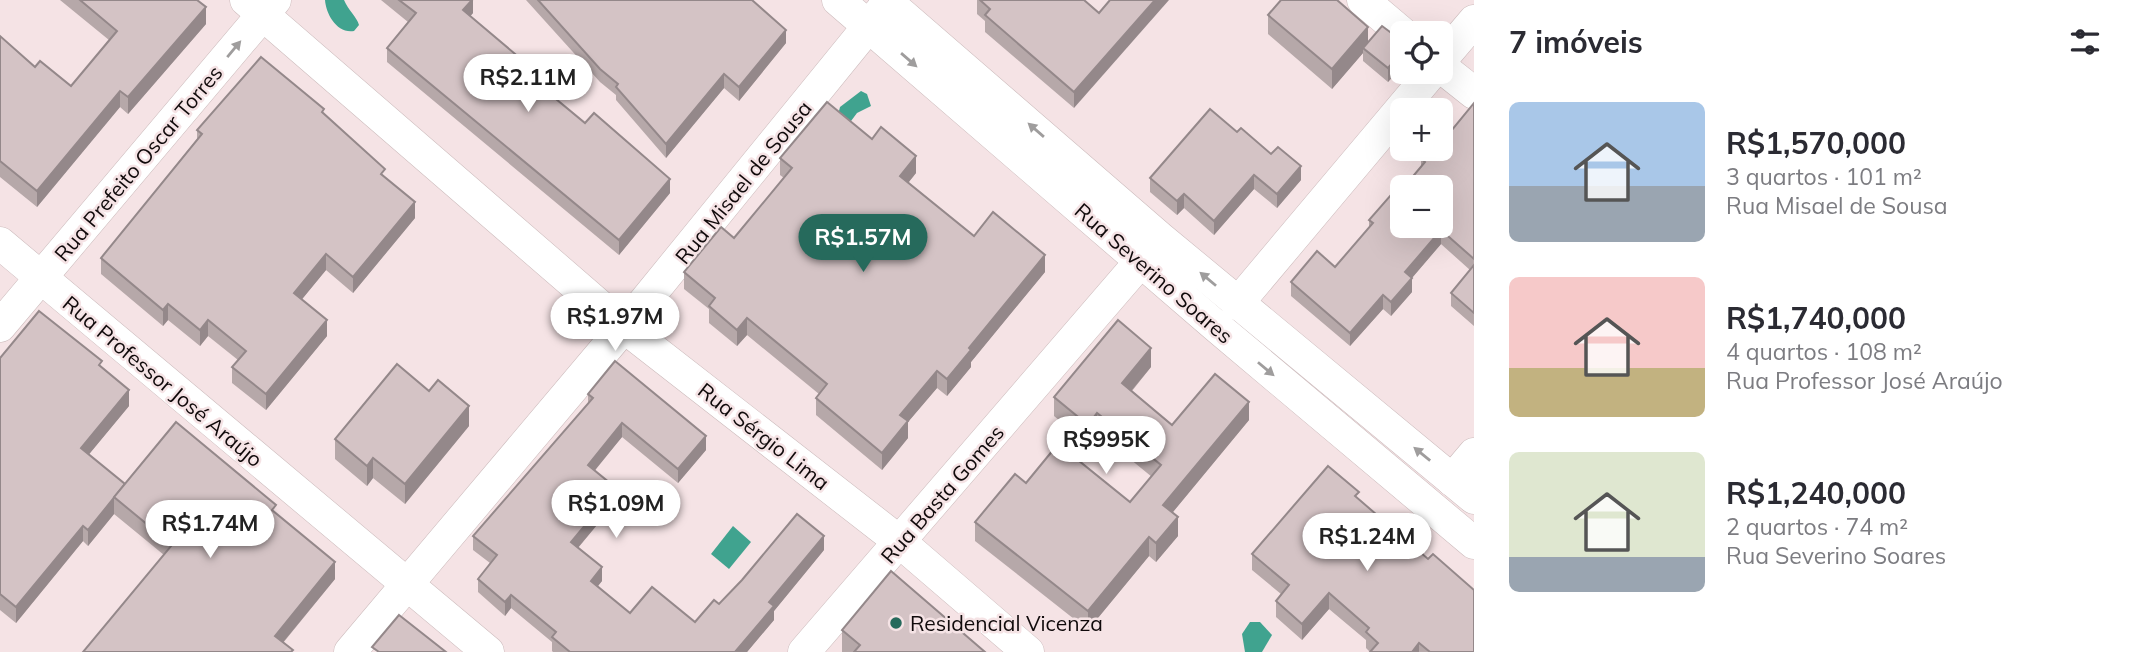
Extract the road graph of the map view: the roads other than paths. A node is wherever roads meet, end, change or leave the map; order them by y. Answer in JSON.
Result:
{"nodes":[{"id":1,"x":838,"y":0,"type":"edge"},
{"id":2,"x":1363,"y":0,"type":"edge"},
{"id":3,"x":262,"y":5,"type":"edge"},
{"id":4,"x":883,"y":7,"type":"edge"},
{"id":5,"x":1474,"y":21,"type":"edge"},
{"id":6,"x":1390,"y":23,"type":"edge"},
{"id":7,"x":1453,"y":48,"type":"edge"},
{"id":8,"x":1453,"y":75,"type":"edge"},
{"id":9,"x":1422,"y":84,"type":"edge"},
{"id":10,"x":1474,"y":93,"type":"edge"},
{"id":11,"x":0,"y":243,"type":"edge"},
{"id":12,"x":1151,"y":250,"type":"junction"},
{"id":13,"x":41,"y":278,"type":"junction"},
{"id":14,"x":1237,"y":304,"type":"junction"},
{"id":15,"x":0,"y":326,"type":"edge"},
{"id":16,"x":624,"y":327,"type":"junction"},
{"id":17,"x":1474,"y":453,"type":"edge"},
{"id":18,"x":1463,"y":489,"type":"edge"},
{"id":19,"x":900,"y":542,"type":"junction"},
{"id":20,"x":1474,"y":543,"type":"edge"},
{"id":21,"x":406,"y":586,"type":"junction"},
{"id":22,"x":350,"y":652,"type":"edge"},
{"id":23,"x":488,"y":652,"type":"edge"},
{"id":24,"x":804,"y":652,"type":"edge"},
{"id":25,"x":1028,"y":652,"type":"edge"}],
"edges":[{"from":1,"to":4,"type":"street","name":"Rua Severino Soares"},
{"from":2,"to":6,"type":"street"},
{"from":13,"to":3,"type":"street","name":"Rua Prefeito Oscar Torres","one_way":true},
{"from":3,"to":16,"type":"street","name":"Rua Sérgio Lima"},
{"from":4,"to":12,"type":"street","name":"Rua Severino Soares"},
{"from":4,"to":16,"type":"street","name":"Rua Misael de Sousa"},
{"from":5,"to":7,"type":"street"},
{"from":8,"to":10,"type":"street"},
{"from":9,"to":14,"type":"street"},
{"from":11,"to":13,"type":"street","name":"Rua Professor José Araújo"},
{"from":14,"to":12,"type":"street","name":"Rua Severino Soares","one_way":true},
{"from":12,"to":19,"type":"street","name":"Rua Basta Gomes"},
{"from":12,"to":20,"type":"street","name":"Rua Severino Soares","one_way":true},
{"from":13,"to":15,"type":"street","name":"Rua Prefeito Oscar Torres"},
{"from":13,"to":21,"type":"street","name":"Rua Professor José Araújo"},
{"from":18,"to":14,"type":"street","name":"Rua Severino Soares","one_way":true},
{"from":16,"to":19,"type":"street","name":"Rua Sérgio Lima"},
{"from":16,"to":21,"type":"street","name":"Rua Misael de Sousa"},
{"from":17,"to":18,"type":"street"},
{"from":19,"to":24,"type":"street","name":"Rua Basta Gomes"},
{"from":19,"to":25,"type":"street","name":"Rua Sérgio Lima"},
{"from":21,"to":22,"type":"street","name":"Rua Misael de Sousa"},
{"from":21,"to":23,"type":"street","name":"Rua Professor José Araújo"}]}
